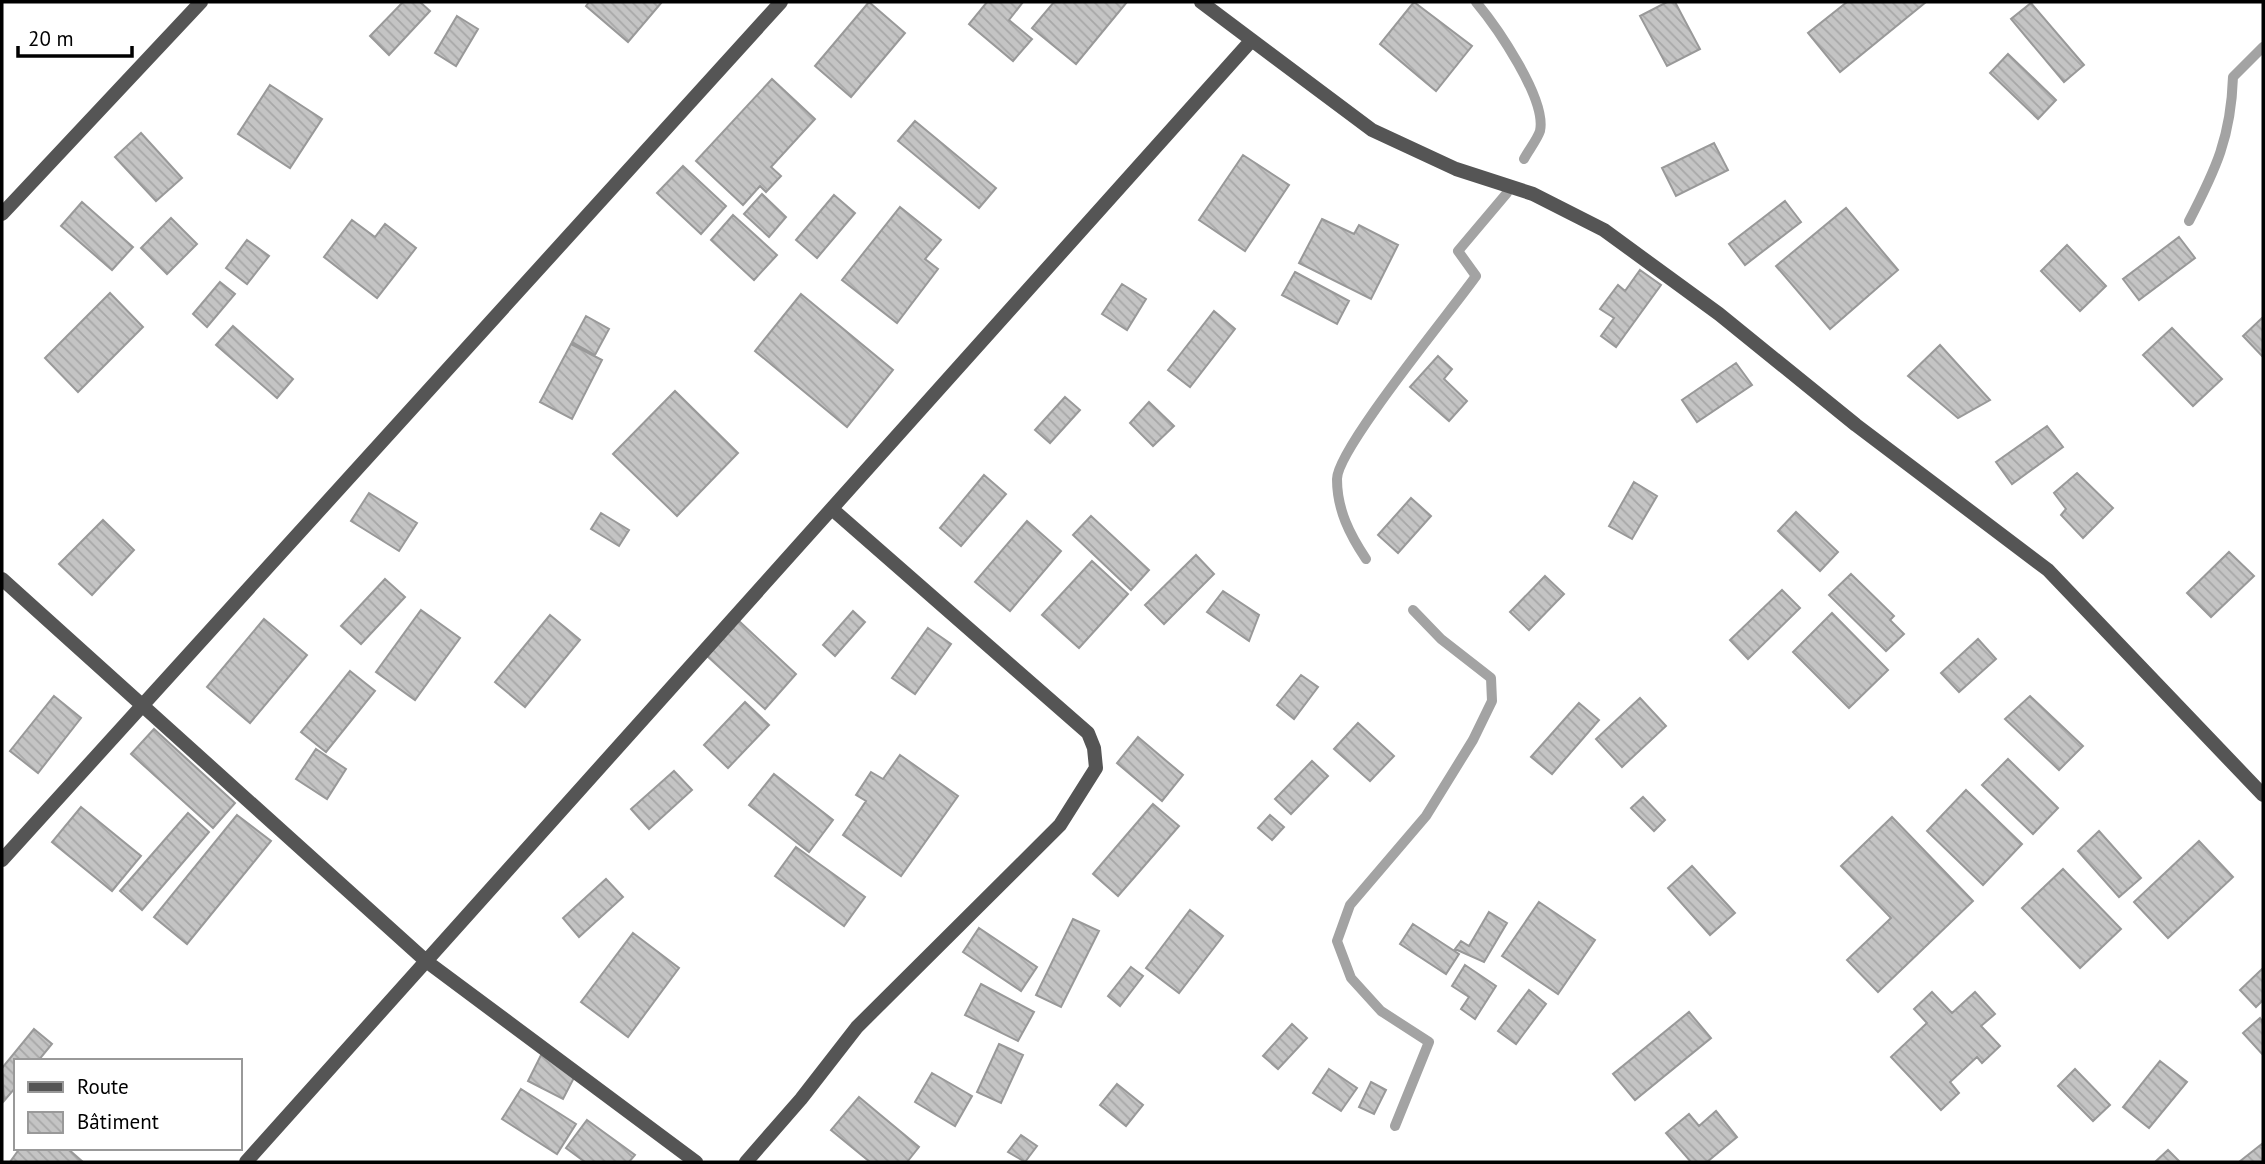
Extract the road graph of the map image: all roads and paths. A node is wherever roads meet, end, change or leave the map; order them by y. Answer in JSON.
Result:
{"nodes":[{"id":1,"x":201,"y":2,"type":"edge"},
{"id":2,"x":781,"y":2,"type":"edge"},
{"id":3,"x":1201,"y":2,"type":"edge"},
{"id":4,"x":1250,"y":42,"type":"junction"},
{"id":5,"x":2,"y":214,"type":"edge"},
{"id":6,"x":832,"y":509,"type":"junction"},
{"id":7,"x":2,"y":579,"type":"edge"},
{"id":8,"x":141,"y":706,"type":"junction"},
{"id":9,"x":2263,"y":795,"type":"edge"},
{"id":10,"x":2,"y":860,"type":"edge"},
{"id":11,"x":426,"y":961,"type":"junction"},
{"id":12,"x":246,"y":1162,"type":"edge"},
{"id":13,"x":696,"y":1162,"type":"edge"},
{"id":14,"x":746,"y":1162,"type":"edge"}],
"edges":[{"from":1,"to":5,"type":"street"},
{"from":2,"to":8,"type":"street"},
{"from":3,"to":4,"type":"street"},
{"from":4,"to":6,"type":"street"},
{"from":4,"to":9,"type":"street"},
{"from":6,"to":11,"type":"street"},
{"from":6,"to":14,"type":"street"},
{"from":7,"to":8,"type":"street"},
{"from":8,"to":10,"type":"street"},
{"from":8,"to":11,"type":"street"},
{"from":11,"to":12,"type":"street"},
{"from":11,"to":13,"type":"street"}]}
